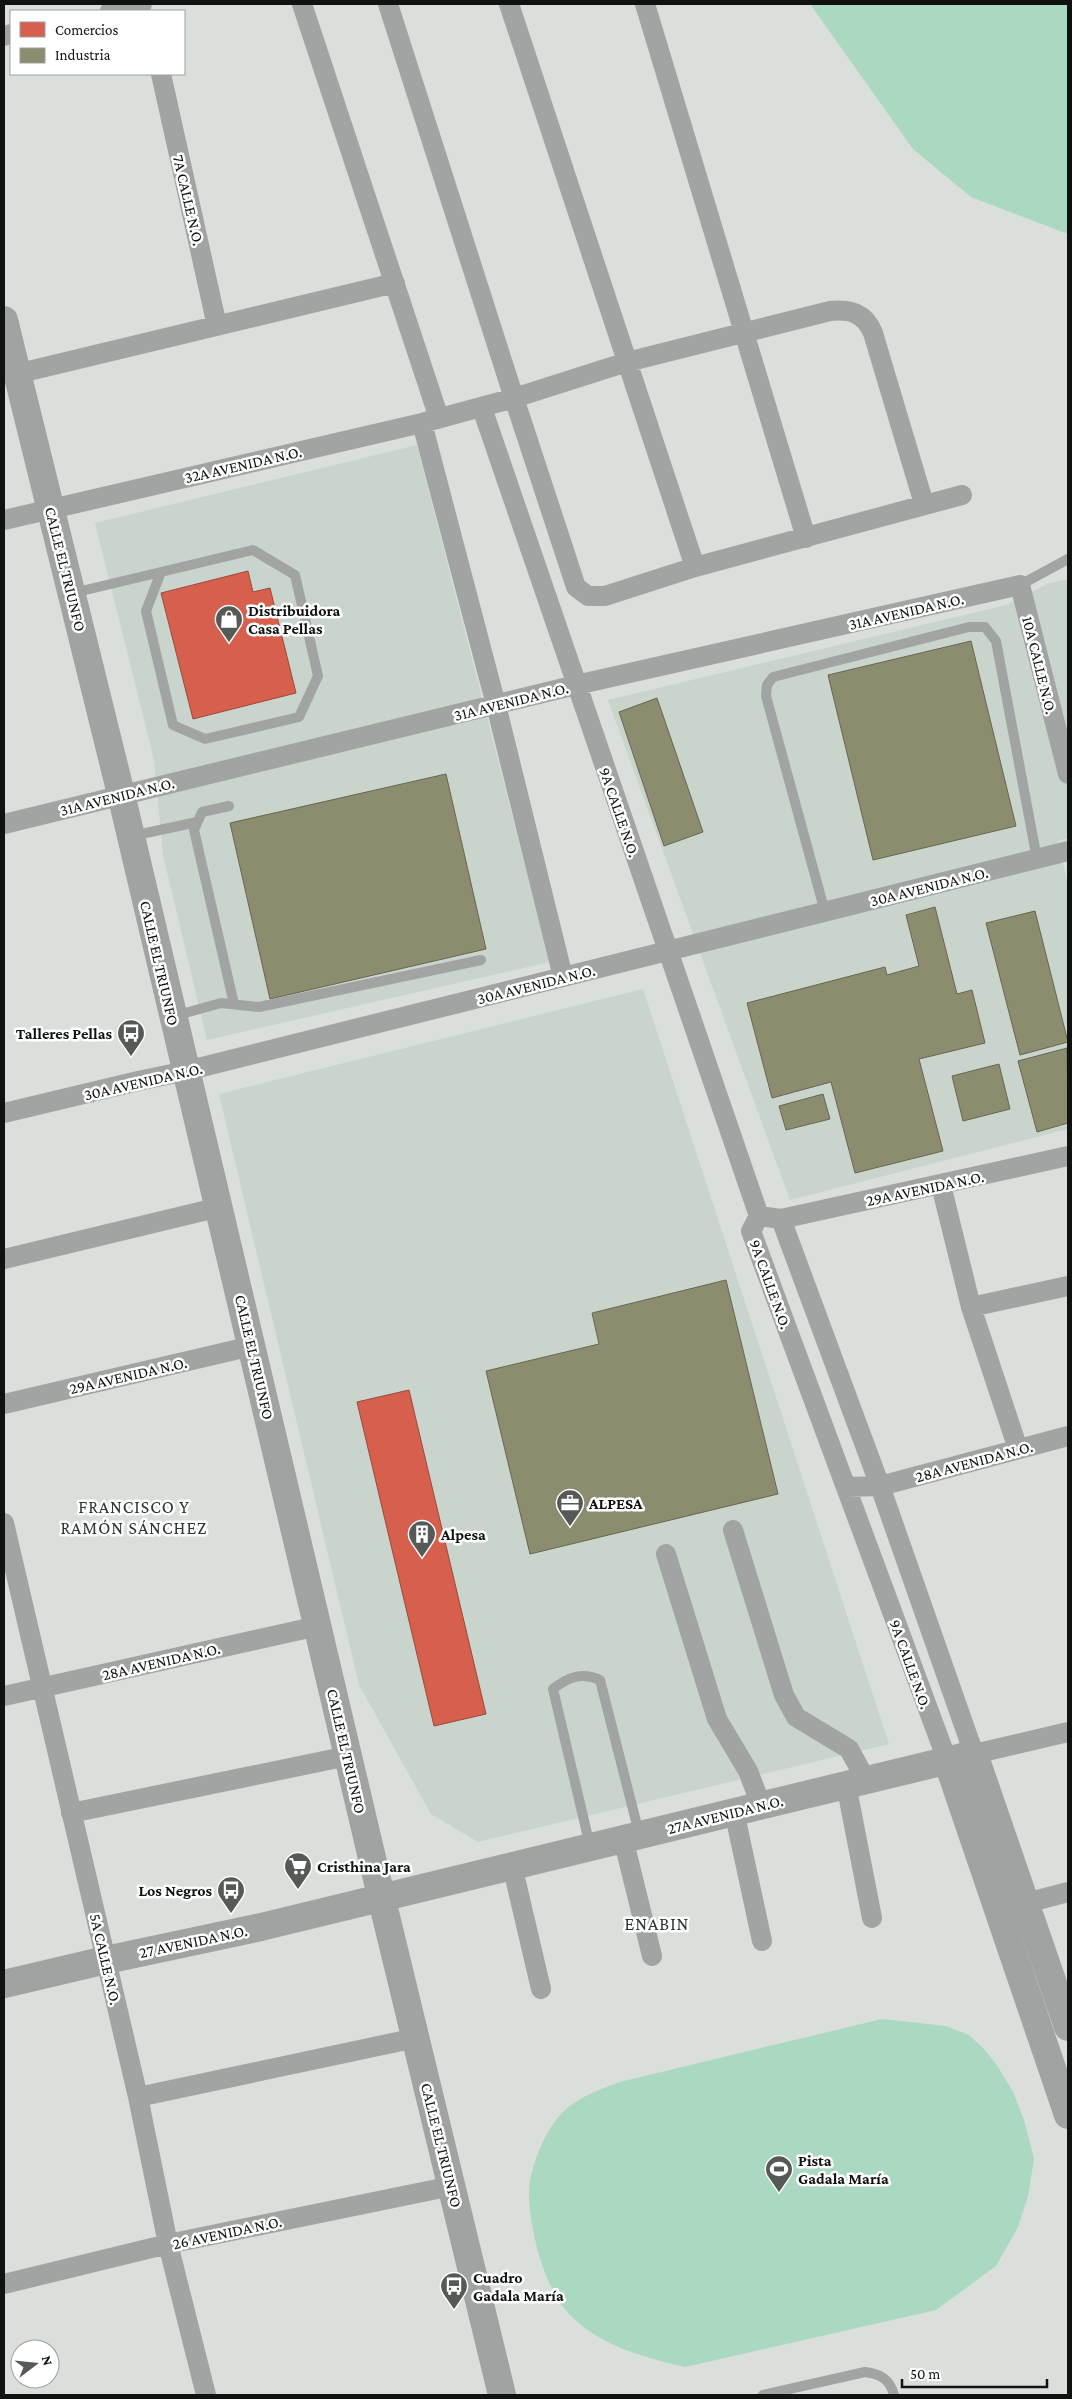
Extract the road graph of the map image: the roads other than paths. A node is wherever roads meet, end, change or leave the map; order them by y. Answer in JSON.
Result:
{"nodes":[{"id":1,"x":144,"y":4,"type":"edge"},
{"id":2,"x":302,"y":4,"type":"edge"},
{"id":3,"x":388,"y":4,"type":"edge"},
{"id":4,"x":509,"y":4,"type":"edge"},
{"id":5,"x":645,"y":4,"type":"edge"},
{"id":6,"x":115,"y":10,"type":"edge"},
{"id":7,"x":161,"y":75,"type":"edge"},
{"id":8,"x":394,"y":283,"type":"junction"},
{"id":9,"x":4,"y":320,"type":"edge"},
{"id":10,"x":217,"y":326,"type":"junction"},
{"id":11,"x":745,"y":332,"type":"junction"},
{"id":12,"x":627,"y":362,"type":"junction"},
{"id":13,"x":16,"y":374,"type":"junction"},
{"id":14,"x":514,"y":398,"type":"junction"},
{"id":15,"x":482,"y":408,"type":"junction"},
{"id":16,"x":431,"y":420,"type":"junction"},
{"id":17,"x":962,"y":495,"type":"dead end"},
{"id":18,"x":924,"y":504,"type":"junction"},
{"id":19,"x":51,"y":509,"type":"junction"},
{"id":20,"x":4,"y":520,"type":"edge"},
{"id":21,"x":806,"y":538,"type":"junction"},
{"id":22,"x":1068,"y":559,"type":"edge"},
{"id":23,"x":695,"y":567,"type":"junction"},
{"id":24,"x":161,"y":572,"type":"junction"},
{"id":25,"x":1020,"y":585,"type":"junction"},
{"id":26,"x":72,"y":594,"type":"junction"},
{"id":27,"x":576,"y":685,"type":"junction"},
{"id":28,"x":496,"y":705,"type":"junction"},
{"id":29,"x":1068,"y":774,"type":"edge"},
{"id":30,"x":121,"y":794,"type":"junction"},
{"id":31,"x":229,"y":806,"type":"dead end"},
{"id":32,"x":197,"y":822,"type":"junction"},
{"id":33,"x":4,"y":824,"type":"edge"},
{"id":34,"x":130,"y":836,"type":"junction"},
{"id":35,"x":1068,"y":852,"type":"edge"},
{"id":36,"x":1037,"y":859,"type":"junction"},
{"id":37,"x":825,"y":912,"type":"junction"},
{"id":38,"x":668,"y":953,"type":"junction"},
{"id":39,"x":481,"y":960,"type":"dead end"},
{"id":40,"x":563,"y":978,"type":"junction"},
{"id":41,"x":234,"y":1004,"type":"junction"},
{"id":42,"x":173,"y":1016,"type":"junction"},
{"id":43,"x":186,"y":1071,"type":"junction"},
{"id":44,"x":4,"y":1113,"type":"edge"},
{"id":45,"x":1068,"y":1156,"type":"edge"},
{"id":46,"x":941,"y":1184,"type":"junction"},
{"id":47,"x":220,"y":1207,"type":"junction"},
{"id":48,"x":759,"y":1216,"type":"junction"},
{"id":49,"x":781,"y":1218,"type":"junction"},
{"id":50,"x":4,"y":1259,"type":"edge"},
{"id":51,"x":1068,"y":1286,"type":"edge"},
{"id":52,"x":971,"y":1307,"type":"junction"},
{"id":53,"x":252,"y":1346,"type":"junction"},
{"id":54,"x":4,"y":1404,"type":"edge"},
{"id":55,"x":1068,"y":1436,"type":"edge"},
{"id":56,"x":1018,"y":1449,"type":"junction"},
{"id":57,"x":880,"y":1486,"type":"junction"},
{"id":58,"x":846,"y":1487,"type":"junction"},
{"id":59,"x":4,"y":1523,"type":"edge"},
{"id":60,"x":733,"y":1530,"type":"dead end"},
{"id":61,"x":666,"y":1554,"type":"dead end"},
{"id":62,"x":318,"y":1626,"type":"junction"},
{"id":63,"x":42,"y":1687,"type":"junction"},
{"id":64,"x":4,"y":1696,"type":"edge"},
{"id":65,"x":1068,"y":1732,"type":"edge"},
{"id":66,"x":974,"y":1754,"type":"junction"},
{"id":67,"x":348,"y":1756,"type":"junction"},
{"id":68,"x":946,"y":1760,"type":"junction"},
{"id":69,"x":856,"y":1782,"type":"junction"},
{"id":70,"x":761,"y":1805,"type":"junction"},
{"id":71,"x":734,"y":1811,"type":"junction"},
{"id":72,"x":71,"y":1813,"type":"junction"},
{"id":73,"x":631,"y":1836,"type":"junction"},
{"id":74,"x":590,"y":1846,"type":"junction"},
{"id":75,"x":512,"y":1865,"type":"junction"},
{"id":76,"x":1068,"y":1892,"type":"edge"},
{"id":77,"x":381,"y":1896,"type":"junction"},
{"id":78,"x":1026,"y":1903,"type":"junction"},
{"id":79,"x":872,"y":1918,"type":"dead end"},
{"id":80,"x":762,"y":1941,"type":"dead end"},
{"id":81,"x":652,"y":1956,"type":"dead end"},
{"id":82,"x":106,"y":1960,"type":"junction"},
{"id":83,"x":4,"y":1984,"type":"edge"},
{"id":84,"x":541,"y":1989,"type":"dead end"},
{"id":85,"x":1068,"y":2027,"type":"edge"},
{"id":86,"x":416,"y":2038,"type":"junction"},
{"id":87,"x":138,"y":2097,"type":"junction"},
{"id":88,"x":1068,"y":2115,"type":"edge"},
{"id":89,"x":452,"y":2186,"type":"junction"},
{"id":90,"x":168,"y":2244,"type":"junction"},
{"id":91,"x":4,"y":2284,"type":"edge"},
{"id":92,"x":206,"y":2395,"type":"edge"},
{"id":93,"x":502,"y":2395,"type":"edge"},
{"id":94,"x":762,"y":2395,"type":"edge"},
{"id":95,"x":894,"y":2395,"type":"edge"}],
"edges":[{"from":1,"to":6,"type":"street"},
{"from":2,"to":8,"type":"street"},
{"from":3,"to":14,"type":"street"},
{"from":4,"to":12,"type":"street"},
{"from":5,"to":11,"type":"street"},
{"from":7,"to":10,"type":"street","name":"7A CALLE N.O."},
{"from":8,"to":10,"type":"street"},
{"from":8,"to":16,"type":"street"},
{"from":9,"to":13,"type":"main road","name":"CALLE EL TRIUNFO"},
{"from":10,"to":13,"type":"street"},
{"from":11,"to":12,"type":"street","name":"32A AVENIDA N.O."},
{"from":11,"to":18,"type":"street","name":"32A AVENIDA N.O."},
{"from":11,"to":21,"type":"street"},
{"from":12,"to":14,"type":"street","name":"32A AVENIDA N.O."},
{"from":12,"to":23,"type":"street"},
{"from":13,"to":19,"type":"main road","name":"CALLE EL TRIUNFO"},
{"from":14,"to":15,"type":"street","name":"32A AVENIDA N.O."},
{"from":14,"to":23,"type":"street"},
{"from":15,"to":16,"type":"street","name":"32A AVENIDA N.O."},
{"from":15,"to":27,"type":"street","name":"9A CALLE N.O."},
{"from":16,"to":19,"type":"street","name":"32A AVENIDA N.O."},
{"from":16,"to":28,"type":"street"},
{"from":17,"to":18,"type":"street"},
{"from":18,"to":21,"type":"street"},
{"from":19,"to":20,"type":"street","name":"32A AVENIDA N.O."},
{"from":19,"to":26,"type":"main road","name":"CALLE EL TRIUNFO"},
{"from":21,"to":23,"type":"street"},
{"from":22,"to":25,"type":"lane"},
{"from":24,"to":24,"type":"lane"},
{"from":24,"to":26,"type":"lane"},
{"from":25,"to":27,"type":"street","name":"31A AVENIDA N.O."},
{"from":25,"to":29,"type":"street","name":"10A CALLE N.O."},
{"from":26,"to":30,"type":"main road","name":"CALLE EL TRIUNFO"},
{"from":27,"to":28,"type":"street","name":"31A AVENIDA N.O."},
{"from":27,"to":38,"type":"street","name":"9A CALLE N.O."},
{"from":28,"to":30,"type":"street","name":"31A AVENIDA N.O."},
{"from":28,"to":40,"type":"street"},
{"from":30,"to":33,"type":"street","name":"31A AVENIDA N.O."},
{"from":30,"to":34,"type":"main road","name":"CALLE EL TRIUNFO"},
{"from":31,"to":32,"type":"lane"},
{"from":32,"to":34,"type":"lane"},
{"from":32,"to":41,"type":"lane"},
{"from":34,"to":42,"type":"main road","name":"CALLE EL TRIUNFO"},
{"from":35,"to":36,"type":"street","name":"30A AVENIDA N.O."},
{"from":36,"to":37,"type":"street","name":"30A AVENIDA N.O."},
{"from":36,"to":37,"type":"lane"},
{"from":37,"to":38,"type":"street","name":"30A AVENIDA N.O."},
{"from":38,"to":40,"type":"street","name":"30A AVENIDA N.O."},
{"from":38,"to":48,"type":"street","name":"9A CALLE N.O."},
{"from":39,"to":41,"type":"lane"},
{"from":40,"to":43,"type":"street","name":"30A AVENIDA N.O."},
{"from":41,"to":42,"type":"lane"},
{"from":42,"to":43,"type":"main road","name":"CALLE EL TRIUNFO"},
{"from":43,"to":44,"type":"street","name":"30A AVENIDA N.O."},
{"from":43,"to":47,"type":"main road","name":"CALLE EL TRIUNFO"},
{"from":45,"to":46,"type":"street","name":"29A AVENIDA N.O."},
{"from":46,"to":49,"type":"street","name":"29A AVENIDA N.O."},
{"from":46,"to":52,"type":"street"},
{"from":47,"to":50,"type":"street"},
{"from":47,"to":53,"type":"main road","name":"CALLE EL TRIUNFO"},
{"from":48,"to":49,"type":"street","name":"9A CALLE N.O."},
{"from":48,"to":58,"type":"street","name":"9A CALLE N.O."},
{"from":49,"to":57,"type":"street","name":"9A CALLE N.O."},
{"from":51,"to":52,"type":"street"},
{"from":52,"to":56,"type":"street"},
{"from":53,"to":54,"type":"street","name":"29A AVENIDA N.O."},
{"from":53,"to":62,"type":"main road","name":"CALLE EL TRIUNFO"},
{"from":55,"to":56,"type":"street","name":"28A AVENIDA N.O."},
{"from":56,"to":57,"type":"street","name":"28A AVENIDA N.O."},
{"from":57,"to":58,"type":"street","name":"28A AVENIDA N.O."},
{"from":57,"to":66,"type":"street","name":"9A CALLE N.O."},
{"from":58,"to":68,"type":"street","name":"9A CALLE N.O."},
{"from":59,"to":63,"type":"street","name":"5A CALLE N.O."},
{"from":60,"to":69,"type":"street"},
{"from":61,"to":70,"type":"street"},
{"from":62,"to":63,"type":"street","name":"28A AVENIDA N.O."},
{"from":62,"to":67,"type":"main road","name":"CALLE EL TRIUNFO"},
{"from":63,"to":64,"type":"street","name":"28A AVENIDA N.O."},
{"from":63,"to":72,"type":"street","name":"5A CALLE N.O."},
{"from":65,"to":66,"type":"street","name":"27A AVENIDA N.O."},
{"from":66,"to":68,"type":"main road","name":"27A AVENIDA N.O."},
{"from":66,"to":78,"type":"main road","name":"9A CALLE N.O."},
{"from":67,"to":72,"type":"street"},
{"from":67,"to":77,"type":"main road","name":"CALLE EL TRIUNFO"},
{"from":68,"to":69,"type":"main road","name":"27A AVENIDA N.O."},
{"from":68,"to":88,"type":"main road","name":"9A CALLE N.O."},
{"from":69,"to":70,"type":"main road","name":"27A AVENIDA N.O."},
{"from":69,"to":79,"type":"street"},
{"from":70,"to":71,"type":"main road","name":"27A AVENIDA N.O."},
{"from":71,"to":73,"type":"main road","name":"27A AVENIDA N.O."},
{"from":71,"to":80,"type":"street"},
{"from":72,"to":82,"type":"street","name":"5A CALLE N.O."},
{"from":73,"to":74,"type":"main road","name":"27A AVENIDA N.O."},
{"from":73,"to":74,"type":"lane"},
{"from":73,"to":81,"type":"street"},
{"from":74,"to":75,"type":"main road","name":"27A AVENIDA N.O."},
{"from":75,"to":77,"type":"main road","name":"27A AVENIDA N.O."},
{"from":75,"to":84,"type":"street"},
{"from":76,"to":78,"type":"street"},
{"from":77,"to":82,"type":"main road","name":"27 AVENIDA N.O."},
{"from":77,"to":86,"type":"main road","name":"CALLE EL TRIUNFO"},
{"from":78,"to":85,"type":"main road","name":"9A CALLE N.O."},
{"from":82,"to":83,"type":"main road","name":"27 AVENIDA N.O."},
{"from":82,"to":87,"type":"street","name":"5A CALLE N.O."},
{"from":86,"to":87,"type":"street"},
{"from":86,"to":89,"type":"main road","name":"CALLE EL TRIUNFO"},
{"from":87,"to":90,"type":"street","name":"5A CALLE N.O."},
{"from":89,"to":90,"type":"street","name":"26 AVENIDA N.O."},
{"from":89,"to":93,"type":"main road","name":"CALLE EL TRIUNFO"},
{"from":90,"to":91,"type":"street","name":"26 AVENIDA N.O."},
{"from":90,"to":92,"type":"street","name":"5A CALLE N.O."},
{"from":94,"to":95,"type":"lane"}]}
